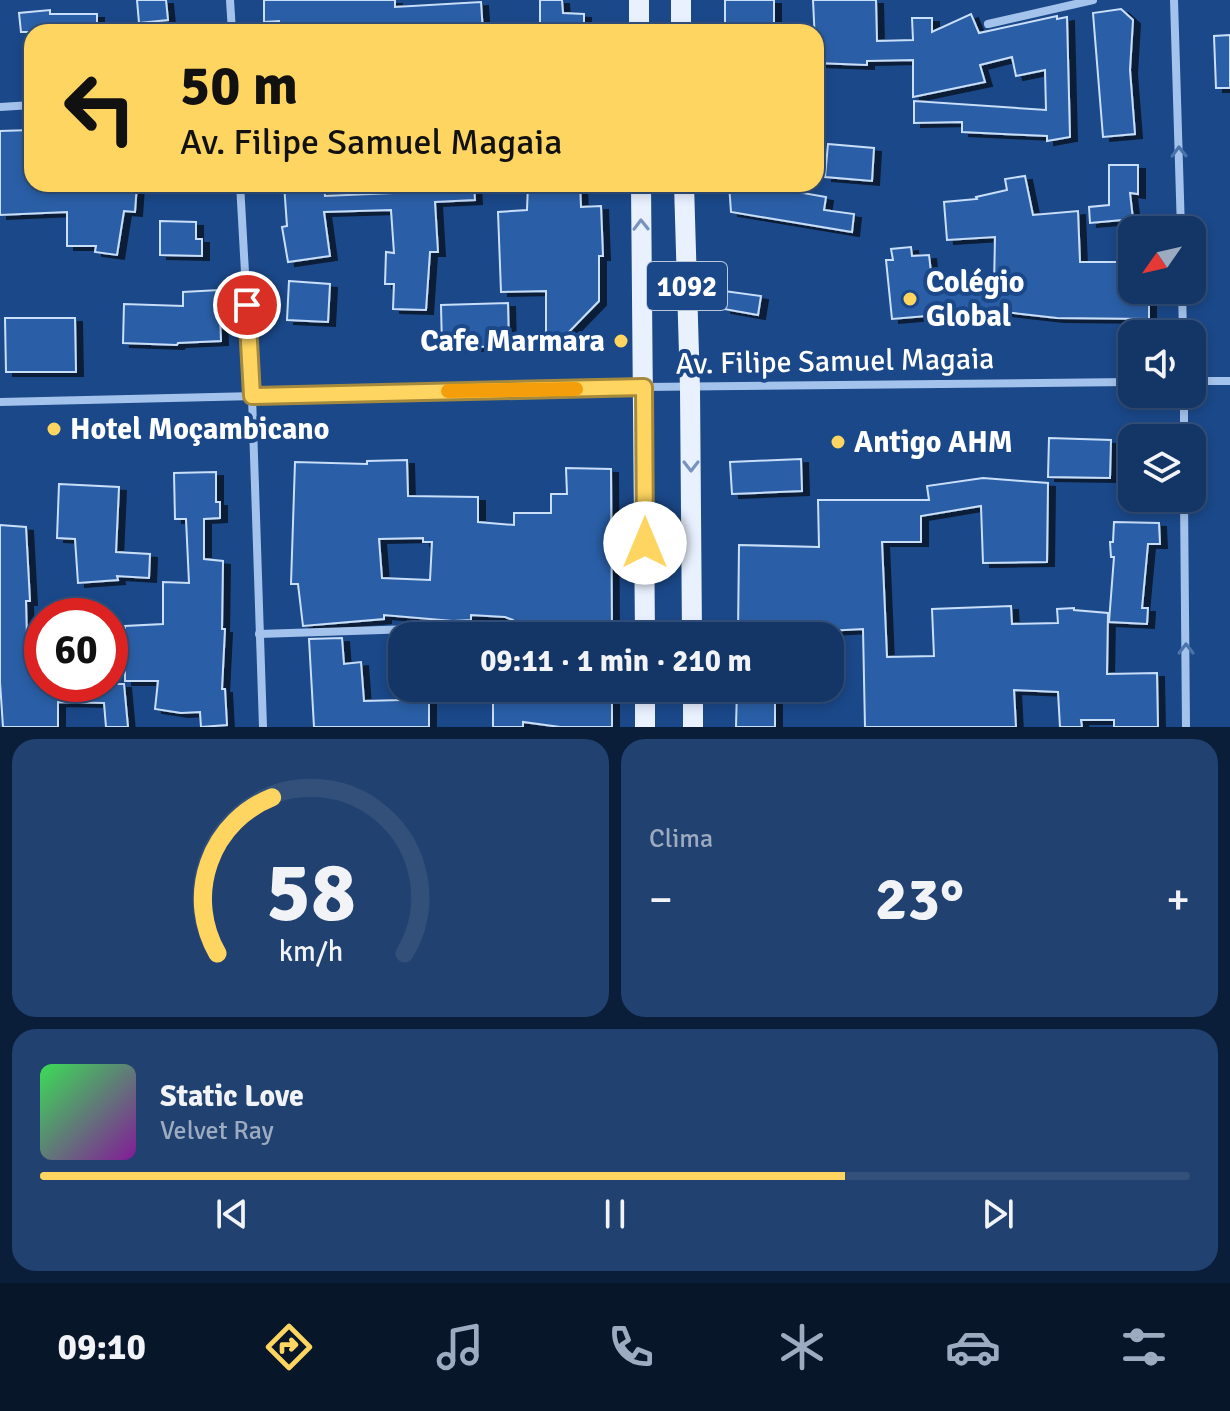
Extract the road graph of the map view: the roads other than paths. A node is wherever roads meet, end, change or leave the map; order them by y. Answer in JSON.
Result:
{"nodes":[{"id":1,"x":230,"y":0,"type":"edge"},
{"id":2,"x":639,"y":0,"type":"edge"},
{"id":3,"x":681,"y":0,"type":"edge"},
{"id":4,"x":1093,"y":0,"type":"edge"},
{"id":5,"x":1174,"y":0,"type":"edge"},
{"id":6,"x":232,"y":24,"type":"edge"},
{"id":7,"x":639,"y":24,"type":"edge"},
{"id":8,"x":681,"y":24,"type":"edge"},
{"id":9,"x":988,"y":24,"type":"dead end"},
{"id":10,"x":24,"y":106,"type":"edge"},
{"id":11,"x":0,"y":107,"type":"edge"},
{"id":12,"x":240,"y":192,"type":"edge"},
{"id":13,"x":641,"y":192,"type":"edge"},
{"id":14,"x":684,"y":192,"type":"edge"},
{"id":15,"x":1181,"y":216,"type":"edge"},
{"id":16,"x":1206,"y":381,"type":"edge"},
{"id":17,"x":1230,"y":381,"type":"edge"},
{"id":18,"x":1118,"y":382,"type":"edge"},
{"id":19,"x":644,"y":387,"type":"junction"},
{"id":20,"x":690,"y":388,"type":"junction"},
{"id":21,"x":252,"y":396,"type":"junction"},
{"id":22,"x":0,"y":402,"type":"edge"},
{"id":23,"x":1184,"y":512,"type":"edge"},
{"id":24,"x":645,"y":622,"type":"edge"},
{"id":25,"x":692,"y":622,"type":"edge"},
{"id":26,"x":388,"y":630,"type":"edge"},
{"id":27,"x":259,"y":634,"type":"junction"},
{"id":28,"x":645,"y":702,"type":"edge"},
{"id":29,"x":693,"y":702,"type":"edge"},
{"id":30,"x":263,"y":727,"type":"edge"},
{"id":31,"x":645,"y":727,"type":"edge"},
{"id":32,"x":693,"y":727,"type":"edge"},
{"id":33,"x":1186,"y":727,"type":"edge"}],
"edges":[{"from":1,"to":6,"type":"street"},
{"from":2,"to":7,"type":"main road"},
{"from":3,"to":8,"type":"main road"},
{"from":4,"to":9,"type":"street"},
{"from":15,"to":5,"type":"street","one_way":true},
{"from":10,"to":11,"type":"street"},
{"from":12,"to":21,"type":"street"},
{"from":19,"to":13,"type":"main road","number":"1092","one_way":true},
{"from":14,"to":20,"type":"main road","number":"1092"},
{"from":16,"to":17,"type":"street"},
{"from":18,"to":20,"type":"street","name":"Av. Filipe Samuel Magaia"},
{"from":19,"to":20,"type":"street","name":"Av. Filipe Samuel Magaia"},
{"from":19,"to":21,"type":"street","name":"Av. Filipe Samuel Magaia"},
{"from":19,"to":24,"type":"main road","number":"1092"},
{"from":20,"to":25,"type":"main road","number":"1092","one_way":true},
{"from":21,"to":22,"type":"street","name":"Av. Filipe Samuel Magaia"},
{"from":21,"to":27,"type":"street"},
{"from":33,"to":23,"type":"street","one_way":true},
{"from":26,"to":27,"type":"street"},
{"from":27,"to":30,"type":"street"},
{"from":28,"to":31,"type":"main road"},
{"from":29,"to":32,"type":"main road"}]}
